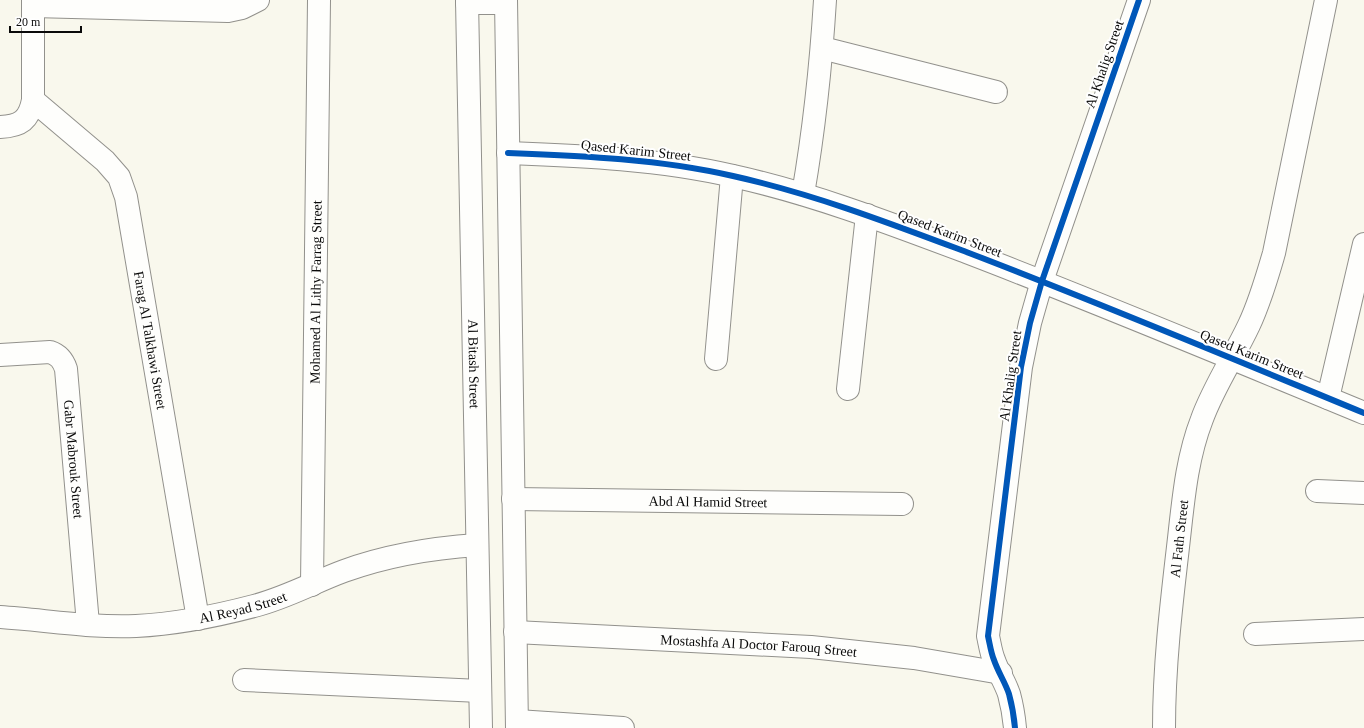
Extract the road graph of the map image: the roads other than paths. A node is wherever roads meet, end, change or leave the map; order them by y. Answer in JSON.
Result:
{"nodes":[{"id":1,"x":258,"y":0,"type":"edge"},
{"id":2,"x":319,"y":0,"type":"edge"},
{"id":3,"x":825,"y":0,"type":"edge"},
{"id":4,"x":1139,"y":0,"type":"edge"},
{"id":5,"x":1326,"y":0,"type":"edge"},
{"id":6,"x":467,"y":1,"type":"edge"},
{"id":7,"x":506,"y":2,"type":"edge"},
{"id":8,"x":33,"y":3,"type":"edge"},
{"id":9,"x":173,"y":5,"type":"edge"},
{"id":10,"x":822,"y":48,"type":"junction"},
{"id":11,"x":996,"y":92,"type":"dead end"},
{"id":12,"x":33,"y":100,"type":"junction"},
{"id":13,"x":0,"y":127,"type":"edge"},
{"id":14,"x":508,"y":153,"type":"junction"},
{"id":15,"x":732,"y":176,"type":"junction"},
{"id":16,"x":803,"y":194,"type":"junction"},
{"id":17,"x":867,"y":215,"type":"junction"},
{"id":18,"x":1364,"y":244,"type":"edge"},
{"id":19,"x":1042,"y":281,"type":"junction"},
{"id":20,"x":0,"y":355,"type":"edge"},
{"id":21,"x":1231,"y":358,"type":"junction"},
{"id":22,"x":716,"y":359,"type":"dead end"},
{"id":23,"x":848,"y":388,"type":"dead end"},
{"id":24,"x":1328,"y":398,"type":"junction"},
{"id":25,"x":1364,"y":413,"type":"edge"},
{"id":26,"x":1317,"y":491,"type":"dead end"},
{"id":27,"x":1364,"y":493,"type":"edge"},
{"id":28,"x":513,"y":499,"type":"junction"},
{"id":29,"x":902,"y":504,"type":"dead end"},
{"id":30,"x":477,"y":545,"type":"junction"},
{"id":31,"x":312,"y":585,"type":"junction"},
{"id":32,"x":0,"y":617,"type":"edge"},
{"id":33,"x":198,"y":619,"type":"junction"},
{"id":34,"x":88,"y":624,"type":"junction"},
{"id":35,"x":1364,"y":629,"type":"edge"},
{"id":36,"x":515,"y":632,"type":"junction"},
{"id":37,"x":1254,"y":634,"type":"dead end"},
{"id":38,"x":1001,"y":673,"type":"junction"},
{"id":39,"x":244,"y":680,"type":"dead end"},
{"id":40,"x":480,"y":691,"type":"junction"},
{"id":41,"x":517,"y":725,"type":"edge"},
{"id":42,"x":481,"y":728,"type":"edge"},
{"id":43,"x":622,"y":728,"type":"edge"},
{"id":44,"x":1015,"y":728,"type":"edge"},
{"id":45,"x":1164,"y":728,"type":"edge"}],
"edges":[{"from":1,"to":9,"type":"street"},
{"from":2,"to":31,"type":"street","name":"Mohamed Al Lithy Farrag Street"},
{"from":3,"to":10,"type":"street"},
{"from":4,"to":19,"type":"street","name":"Al Khalig Street"},
{"from":5,"to":21,"type":"street","name":"Al Fath Street"},
{"from":6,"to":7,"type":"street"},
{"from":6,"to":30,"type":"street","name":"Al Bitash Street"},
{"from":7,"to":14,"type":"street"},
{"from":8,"to":9,"type":"street"},
{"from":8,"to":12,"type":"street"},
{"from":10,"to":11,"type":"street"},
{"from":10,"to":16,"type":"street"},
{"from":12,"to":13,"type":"street"},
{"from":12,"to":33,"type":"street","name":"Farag Al Talkhawi Street"},
{"from":14,"to":15,"type":"street","name":"Qased Karim Street"},
{"from":14,"to":28,"type":"street"},
{"from":15,"to":16,"type":"street","name":"Qased Karim Street"},
{"from":15,"to":22,"type":"street"},
{"from":16,"to":17,"type":"street","name":"Qased Karim Street"},
{"from":17,"to":19,"type":"street","name":"Qased Karim Street"},
{"from":17,"to":23,"type":"street"},
{"from":18,"to":24,"type":"street"},
{"from":19,"to":21,"type":"street","name":"Qased Karim Street"},
{"from":19,"to":38,"type":"street","name":"Al Khalig Street"},
{"from":20,"to":34,"type":"street","name":"Gabr Mabrouk Street"},
{"from":21,"to":24,"type":"street","name":"Qased Karim Street"},
{"from":21,"to":45,"type":"street","name":"Al Fath Street"},
{"from":24,"to":25,"type":"street","name":"Qased Karim Street"},
{"from":26,"to":27,"type":"street"},
{"from":28,"to":29,"type":"street","name":"Abd Al Hamid Street"},
{"from":28,"to":36,"type":"street"},
{"from":30,"to":31,"type":"street","name":"Al Reyad Street"},
{"from":30,"to":40,"type":"street","name":"Al Bitash Street"},
{"from":31,"to":33,"type":"street","name":"Al Reyad Street"},
{"from":32,"to":34,"type":"street","name":"Al Reyad Street"},
{"from":33,"to":34,"type":"street","name":"Al Reyad Street"},
{"from":35,"to":37,"type":"street"},
{"from":36,"to":38,"type":"street","name":"Mostashfa Al Doctor Farouq Street"},
{"from":36,"to":41,"type":"street"},
{"from":38,"to":44,"type":"street","name":"Al Khalig Street"},
{"from":39,"to":40,"type":"street"},
{"from":40,"to":42,"type":"street","name":"Al Bitash Street"},
{"from":41,"to":43,"type":"street"}]}
